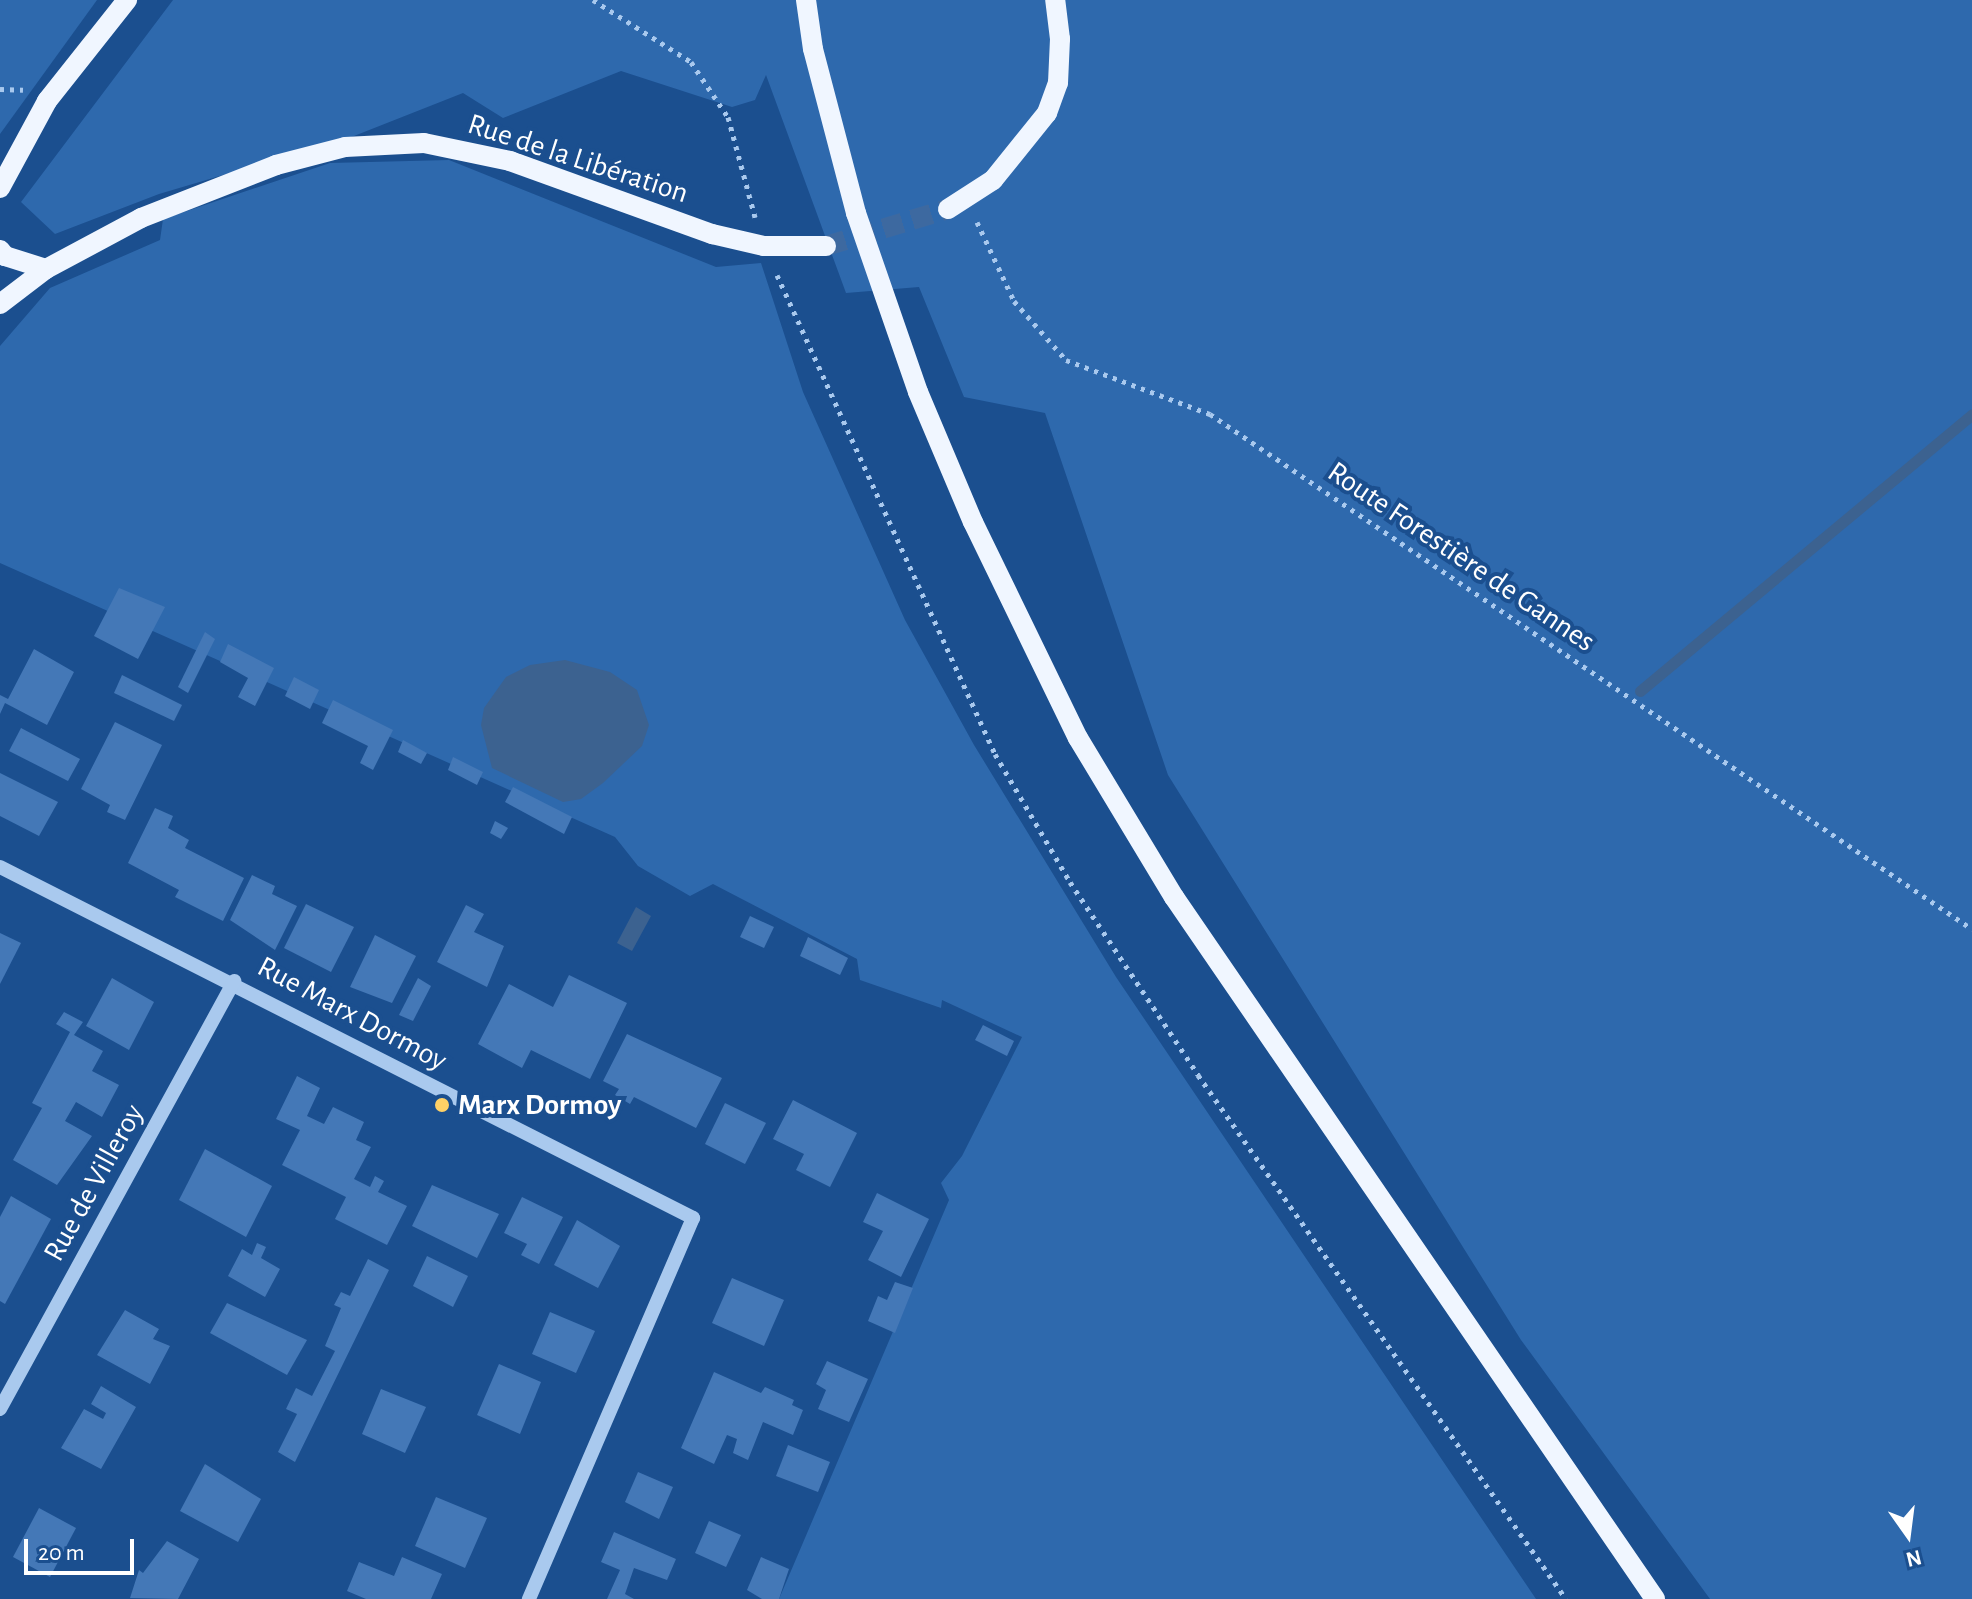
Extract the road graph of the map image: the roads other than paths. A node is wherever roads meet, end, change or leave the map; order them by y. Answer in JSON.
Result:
{"nodes":[{"id":1,"x":127,"y":0,"type":"edge"},
{"id":2,"x":806,"y":0,"type":"edge"},
{"id":3,"x":1055,"y":0,"type":"edge"},
{"id":4,"x":0,"y":188,"type":"edge"},
{"id":5,"x":957,"y":204,"type":"tunnel mouth"},
{"id":6,"x":826,"y":246,"type":"tunnel mouth"},
{"id":7,"x":0,"y":250,"type":"edge"},
{"id":8,"x":46,"y":269,"type":"junction"},
{"id":9,"x":0,"y":304,"type":"edge"},
{"id":10,"x":0,"y":867,"type":"edge"},
{"id":11,"x":234,"y":981,"type":"junction"},
{"id":12,"x":0,"y":1409,"type":"edge"},
{"id":13,"x":529,"y":1599,"type":"edge"},
{"id":14,"x":1655,"y":1599,"type":"edge"}],
"edges":[{"from":1,"to":4,"type":"main road"},
{"from":2,"to":14,"type":"main road"},
{"from":3,"to":5,"type":"main road"},
{"from":6,"to":8,"type":"main road","name":"Rue de la Libération"},
{"from":7,"to":8,"type":"main road"},
{"from":8,"to":9,"type":"main road","name":"Rue de la Libération"},
{"from":10,"to":11,"type":"street","name":"Rue Marx Dormoy"},
{"from":11,"to":12,"type":"street","name":"Rue de Villeroy"},
{"from":11,"to":13,"type":"street","name":"Rue Marx Dormoy"}]}
